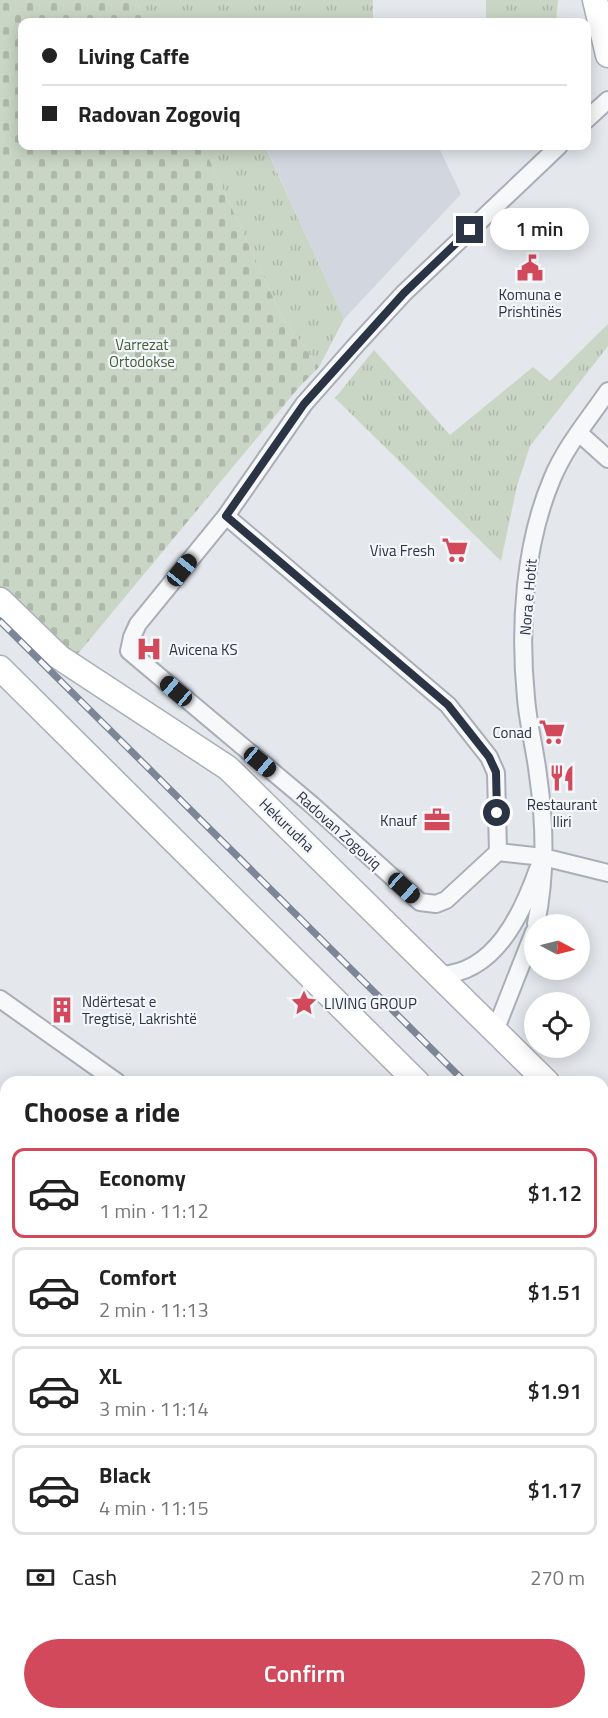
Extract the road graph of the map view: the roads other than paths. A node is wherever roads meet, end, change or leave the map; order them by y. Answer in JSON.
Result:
{"nodes":[{"id":1,"x":595,"y":0,"type":"edge"},
{"id":2,"x":608,"y":55,"type":"edge"},
{"id":3,"x":608,"y":100,"type":"edge"},
{"id":4,"x":591,"y":115,"type":"edge"},
{"id":5,"x":555,"y":150,"type":"edge"},
{"id":6,"x":608,"y":391,"type":"edge"},
{"id":7,"x":579,"y":433,"type":"junction"},
{"id":8,"x":608,"y":459,"type":"edge"},
{"id":9,"x":226,"y":516,"type":"junction"},
{"id":10,"x":0,"y":600,"type":"edge"},
{"id":11,"x":0,"y":668,"type":"edge"},
{"id":12,"x":498,"y":852,"type":"junction"},
{"id":13,"x":543,"y":857,"type":"junction"},
{"id":14,"x":608,"y":873,"type":"edge"},
{"id":15,"x":538,"y":914,"type":"edge"},
{"id":16,"x":524,"y":957,"type":"edge"},
{"id":17,"x":440,"y":975,"type":"junction"},
{"id":18,"x":0,"y":999,"type":"edge"},
{"id":19,"x":495,"y":1031,"type":"junction"},
{"id":20,"x":109,"y":1076,"type":"edge"},
{"id":21,"x":411,"y":1076,"type":"edge"},
{"id":22,"x":541,"y":1076,"type":"edge"}],
"edges":[{"from":1,"to":2,"type":"main road"},
{"from":3,"to":4,"type":"street"},
{"from":5,"to":9,"type":"street","name":"Radovan Zogoviq"},
{"from":6,"to":7,"type":"street","name":"Nora e Hotit"},
{"from":7,"to":8,"type":"street"},
{"from":7,"to":13,"type":"street","name":"Nora e Hotit"},
{"from":9,"to":12,"type":"street"},
{"from":9,"to":12,"type":"street","name":"Radovan Zogoviq"},
{"from":10,"to":17,"type":"main road","name":"Hekurudha"},
{"from":11,"to":21,"type":"main road"},
{"from":12,"to":13,"type":"street"},
{"from":13,"to":14,"type":"street"},
{"from":13,"to":15,"type":"street","name":"Nora e Hotit"},
{"from":13,"to":17,"type":"street","name":"Nora e Hotit"},
{"from":16,"to":19,"type":"street"},
{"from":17,"to":19,"type":"main road","name":"Hekurudha"},
{"from":18,"to":20,"type":"street"},
{"from":19,"to":22,"type":"main road","name":"Hekurudha"}]}
